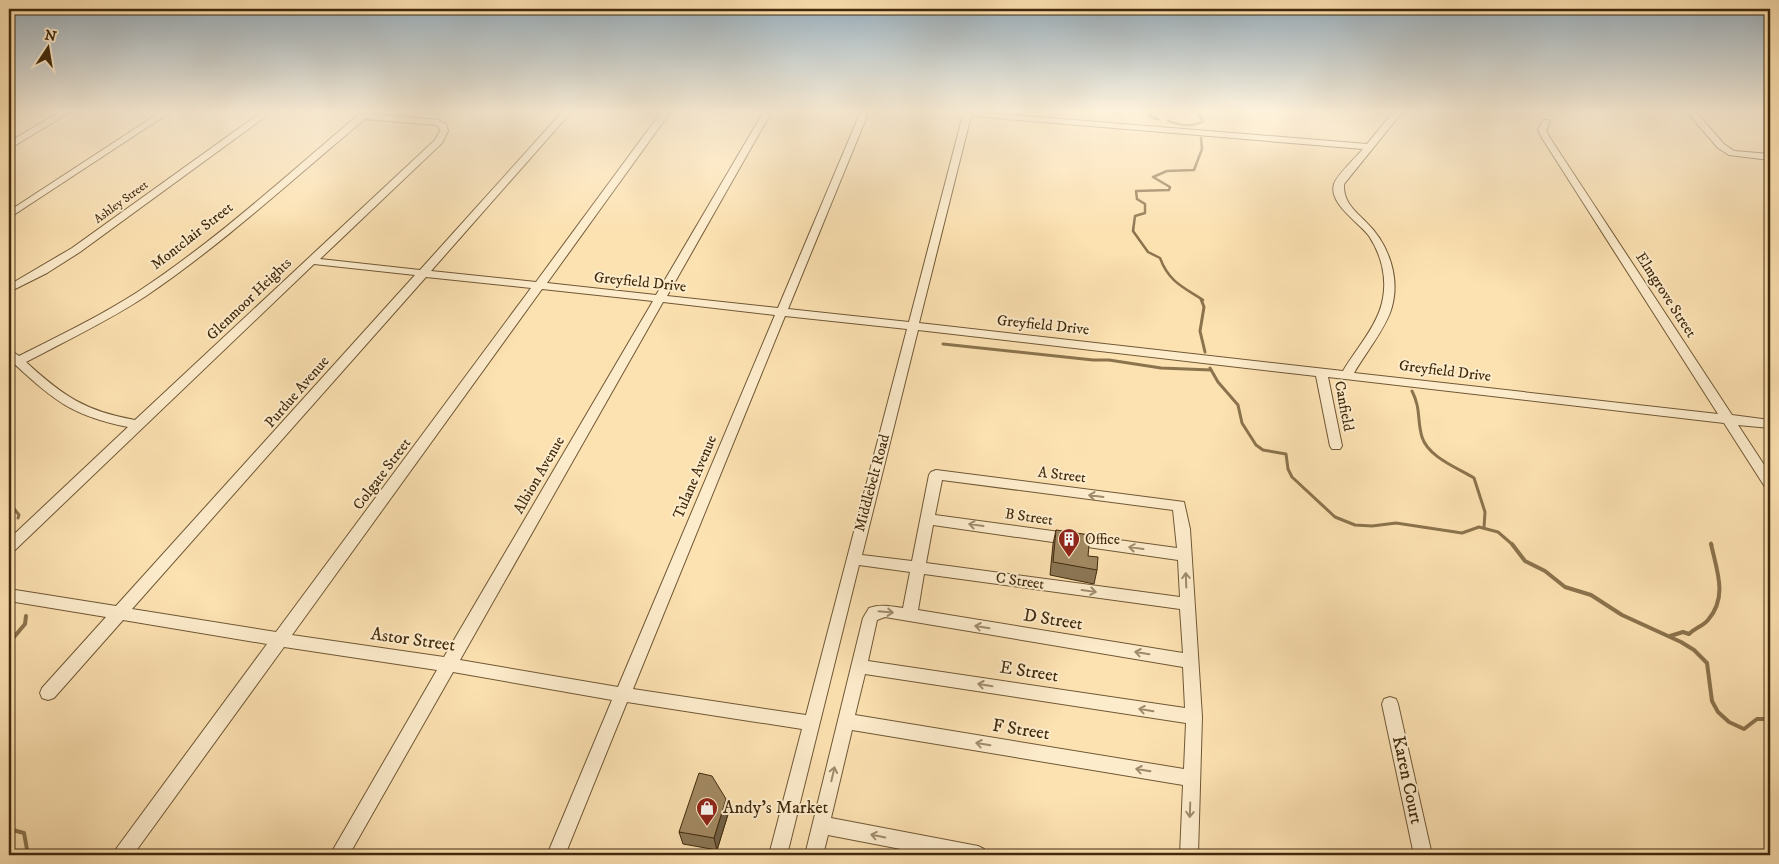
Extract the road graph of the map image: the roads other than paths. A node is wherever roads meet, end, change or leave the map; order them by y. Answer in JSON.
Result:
{"nodes":[{"id":1,"x":107,"y":151,"type":"edge"},
{"id":2,"x":214,"y":151,"type":"edge"},
{"id":3,"x":321,"y":151,"type":"edge"},
{"id":4,"x":427,"y":151,"type":"edge"},
{"id":5,"x":533,"y":151,"type":"edge"},
{"id":6,"x":638,"y":151,"type":"edge"},
{"id":7,"x":745,"y":151,"type":"edge"},
{"id":8,"x":849,"y":151,"type":"edge"},
{"id":9,"x":958,"y":151,"type":"edge"},
{"id":10,"x":1367,"y":151,"type":"edge"},
{"id":11,"x":1555,"y":151,"type":"edge"},
{"id":12,"x":1729,"y":151,"type":"edge"},
{"id":13,"x":1770,"y":158,"type":"edge"},
{"id":14,"x":9,"y":215,"type":"edge"},
{"id":15,"x":311,"y":261,"type":"junction"},
{"id":16,"x":424,"y":274,"type":"junction"},
{"id":17,"x":539,"y":286,"type":"junction"},
{"id":18,"x":9,"y":289,"type":"edge"},
{"id":19,"x":659,"y":299,"type":"junction"},
{"id":20,"x":783,"y":312,"type":"junction"},
{"id":21,"x":912,"y":326,"type":"junction"},
{"id":22,"x":9,"y":353,"type":"edge"},
{"id":23,"x":18,"y":361,"type":"junction"},
{"id":24,"x":1321,"y":372,"type":"junction"},
{"id":25,"x":1347,"y":375,"type":"junction"},
{"id":26,"x":1730,"y":420,"type":"junction"},
{"id":27,"x":1770,"y":424,"type":"edge"},
{"id":28,"x":138,"y":425,"type":"junction"},
{"id":29,"x":1336,"y":446,"type":"dead end"},
{"id":30,"x":1770,"y":484,"type":"edge"},
{"id":31,"x":928,"y":518,"type":"junction"},
{"id":32,"x":9,"y":547,"type":"edge"},
{"id":33,"x":1185,"y":555,"type":"junction"},
{"id":34,"x":853,"y":559,"type":"junction"},
{"id":35,"x":919,"y":567,"type":"junction"},
{"id":36,"x":9,"y":595,"type":"edge"},
{"id":37,"x":1187,"y":604,"type":"junction"},
{"id":38,"x":119,"y":613,"type":"junction"},
{"id":39,"x":909,"y":616,"type":"junction"},
{"id":40,"x":281,"y":639,"type":"junction"},
{"id":41,"x":1190,"y":661,"type":"junction"},
{"id":42,"x":449,"y":665,"type":"junction"},
{"id":43,"x":858,"y":666,"type":"junction"},
{"id":44,"x":48,"y":693,"type":"dead end"},
{"id":45,"x":623,"y":694,"type":"junction"},
{"id":46,"x":1390,"y":704,"type":"dead end"},
{"id":47,"x":1194,"y":717,"type":"junction"},
{"id":48,"x":845,"y":721,"type":"junction"},
{"id":49,"x":811,"y":723,"type":"junction"},
{"id":50,"x":1191,"y":778,"type":"junction"},
{"id":51,"x":821,"y":825,"type":"junction"},
{"id":52,"x":122,"y":855,"type":"edge"},
{"id":53,"x":339,"y":855,"type":"edge"},
{"id":54,"x":556,"y":855,"type":"edge"},
{"id":55,"x":778,"y":855,"type":"edge"},
{"id":56,"x":814,"y":855,"type":"edge"},
{"id":57,"x":978,"y":855,"type":"edge"},
{"id":58,"x":1189,"y":855,"type":"edge"},
{"id":59,"x":1423,"y":855,"type":"edge"}],
"edges":[{"from":1,"to":14,"type":"street"},
{"from":2,"to":18,"type":"street","name":"Ashley Street"},
{"from":3,"to":23,"type":"street","name":"Montclair Street"},
{"from":4,"to":15,"type":"street","name":"Glenmoor Heights"},
{"from":5,"to":16,"type":"street","name":"Purdue Avenue"},
{"from":6,"to":17,"type":"street","name":"Colgate Street"},
{"from":7,"to":19,"type":"street","name":"Albion Avenue"},
{"from":8,"to":20,"type":"street","name":"Tulane Avenue"},
{"from":9,"to":21,"type":"street","name":"Middlebelt Road"},
{"from":10,"to":25,"type":"street"},
{"from":11,"to":26,"type":"street","name":"Elmgrove Street"},
{"from":12,"to":13,"type":"street"},
{"from":15,"to":16,"type":"street","name":"Greyfield Drive"},
{"from":15,"to":28,"type":"street","name":"Glenmoor Heights"},
{"from":16,"to":17,"type":"street","name":"Greyfield Drive"},
{"from":16,"to":38,"type":"street","name":"Purdue Avenue"},
{"from":17,"to":19,"type":"street","name":"Greyfield Drive"},
{"from":17,"to":40,"type":"street","name":"Colgate Street"},
{"from":19,"to":20,"type":"street","name":"Greyfield Drive"},
{"from":19,"to":42,"type":"street","name":"Albion Avenue"},
{"from":20,"to":21,"type":"street","name":"Greyfield Drive"},
{"from":20,"to":45,"type":"street","name":"Tulane Avenue"},
{"from":21,"to":24,"type":"street","name":"Greyfield Drive"},
{"from":21,"to":34,"type":"street","name":"Middlebelt Road"},
{"from":22,"to":23,"type":"street"},
{"from":23,"to":28,"type":"street"},
{"from":24,"to":25,"type":"street","name":"Greyfield Drive"},
{"from":24,"to":29,"type":"street","name":"Canfield"},
{"from":25,"to":26,"type":"street","name":"Greyfield Drive"},
{"from":26,"to":27,"type":"street","name":"Greyfield Drive"},
{"from":26,"to":30,"type":"street","name":"Elmgrove Street"},
{"from":28,"to":32,"type":"street","name":"Glenmoor Heights"},
{"from":33,"to":31,"type":"street","name":"B Street","one_way":true},
{"from":33,"to":31,"type":"street","name":"A Street","one_way":true},
{"from":31,"to":35,"type":"street","name":"A Street"},
{"from":37,"to":33,"type":"street","one_way":true},
{"from":34,"to":35,"type":"street","name":"C Street"},
{"from":34,"to":49,"type":"street","name":"Middlebelt Road"},
{"from":35,"to":37,"type":"street","name":"C Street","one_way":true},
{"from":35,"to":39,"type":"street","name":"A Street"},
{"from":36,"to":38,"type":"street","name":"Astor Street"},
{"from":37,"to":41,"type":"street"},
{"from":38,"to":40,"type":"street","name":"Astor Street"},
{"from":38,"to":44,"type":"street","name":"Purdue Avenue"},
{"from":41,"to":39,"type":"street","name":"D Street","one_way":true},
{"from":43,"to":39,"type":"street","name":"D Street","one_way":true},
{"from":40,"to":42,"type":"street","name":"Astor Street"},
{"from":40,"to":52,"type":"street","name":"Colgate Street"},
{"from":41,"to":47,"type":"street"},
{"from":42,"to":45,"type":"street","name":"Astor Street"},
{"from":42,"to":53,"type":"street","name":"Albion Avenue"},
{"from":47,"to":43,"type":"street","name":"E Street","one_way":true},
{"from":43,"to":48,"type":"street"},
{"from":45,"to":49,"type":"street","name":"Astor Street"},
{"from":45,"to":54,"type":"street","name":"Tulane Avenue"},
{"from":46,"to":59,"type":"street","name":"Karen Court"},
{"from":47,"to":50,"type":"street"},
{"from":50,"to":48,"type":"street","name":"F Street","one_way":true},
{"from":51,"to":48,"type":"street","one_way":true},
{"from":49,"to":55,"type":"street","name":"Middlebelt Road"},
{"from":50,"to":58,"type":"street","one_way":true},
{"from":51,"to":56,"type":"street"},
{"from":57,"to":51,"type":"street","one_way":true}]}
